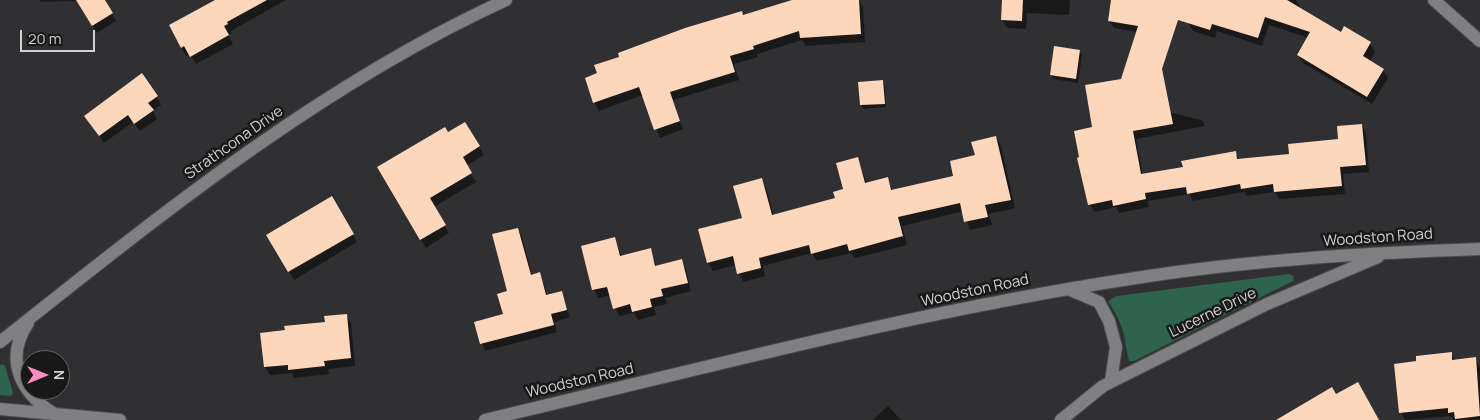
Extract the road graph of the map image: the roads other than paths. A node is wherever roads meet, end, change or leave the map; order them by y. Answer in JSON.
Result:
{"nodes":[{"id":1,"x":506,"y":0,"type":"edge"},
{"id":2,"x":1434,"y":0,"type":"edge"},
{"id":3,"x":1480,"y":41,"type":"edge"},
{"id":4,"x":1480,"y":248,"type":"edge"},
{"id":5,"x":1390,"y":252,"type":"junction"},
{"id":6,"x":1068,"y":289,"type":"junction"},
{"id":7,"x":34,"y":315,"type":"junction"},
{"id":8,"x":0,"y":342,"type":"edge"},
{"id":9,"x":1111,"y":382,"type":"junction"},
{"id":10,"x":0,"y":409,"type":"edge"},
{"id":11,"x":54,"y":414,"type":"junction"},
{"id":12,"x":120,"y":420,"type":"edge"},
{"id":13,"x":485,"y":420,"type":"edge"},
{"id":14,"x":1061,"y":420,"type":"edge"}],
"edges":[{"from":1,"to":7,"type":"street","name":"Strathcona Drive"},
{"from":2,"to":3,"type":"street"},
{"from":4,"to":5,"type":"street","name":"Woodston Road"},
{"from":5,"to":6,"type":"street","name":"Woodston Road"},
{"from":5,"to":9,"type":"street","name":"Lucerne Drive"},
{"from":6,"to":9,"type":"street"},
{"from":6,"to":13,"type":"street","name":"Woodston Road"},
{"from":7,"to":8,"type":"street","name":"Strathcona Drive"},
{"from":7,"to":11,"type":"street"},
{"from":9,"to":14,"type":"street","name":"Lucerne Drive"},
{"from":10,"to":11,"type":"street"},
{"from":11,"to":12,"type":"street"}]}
